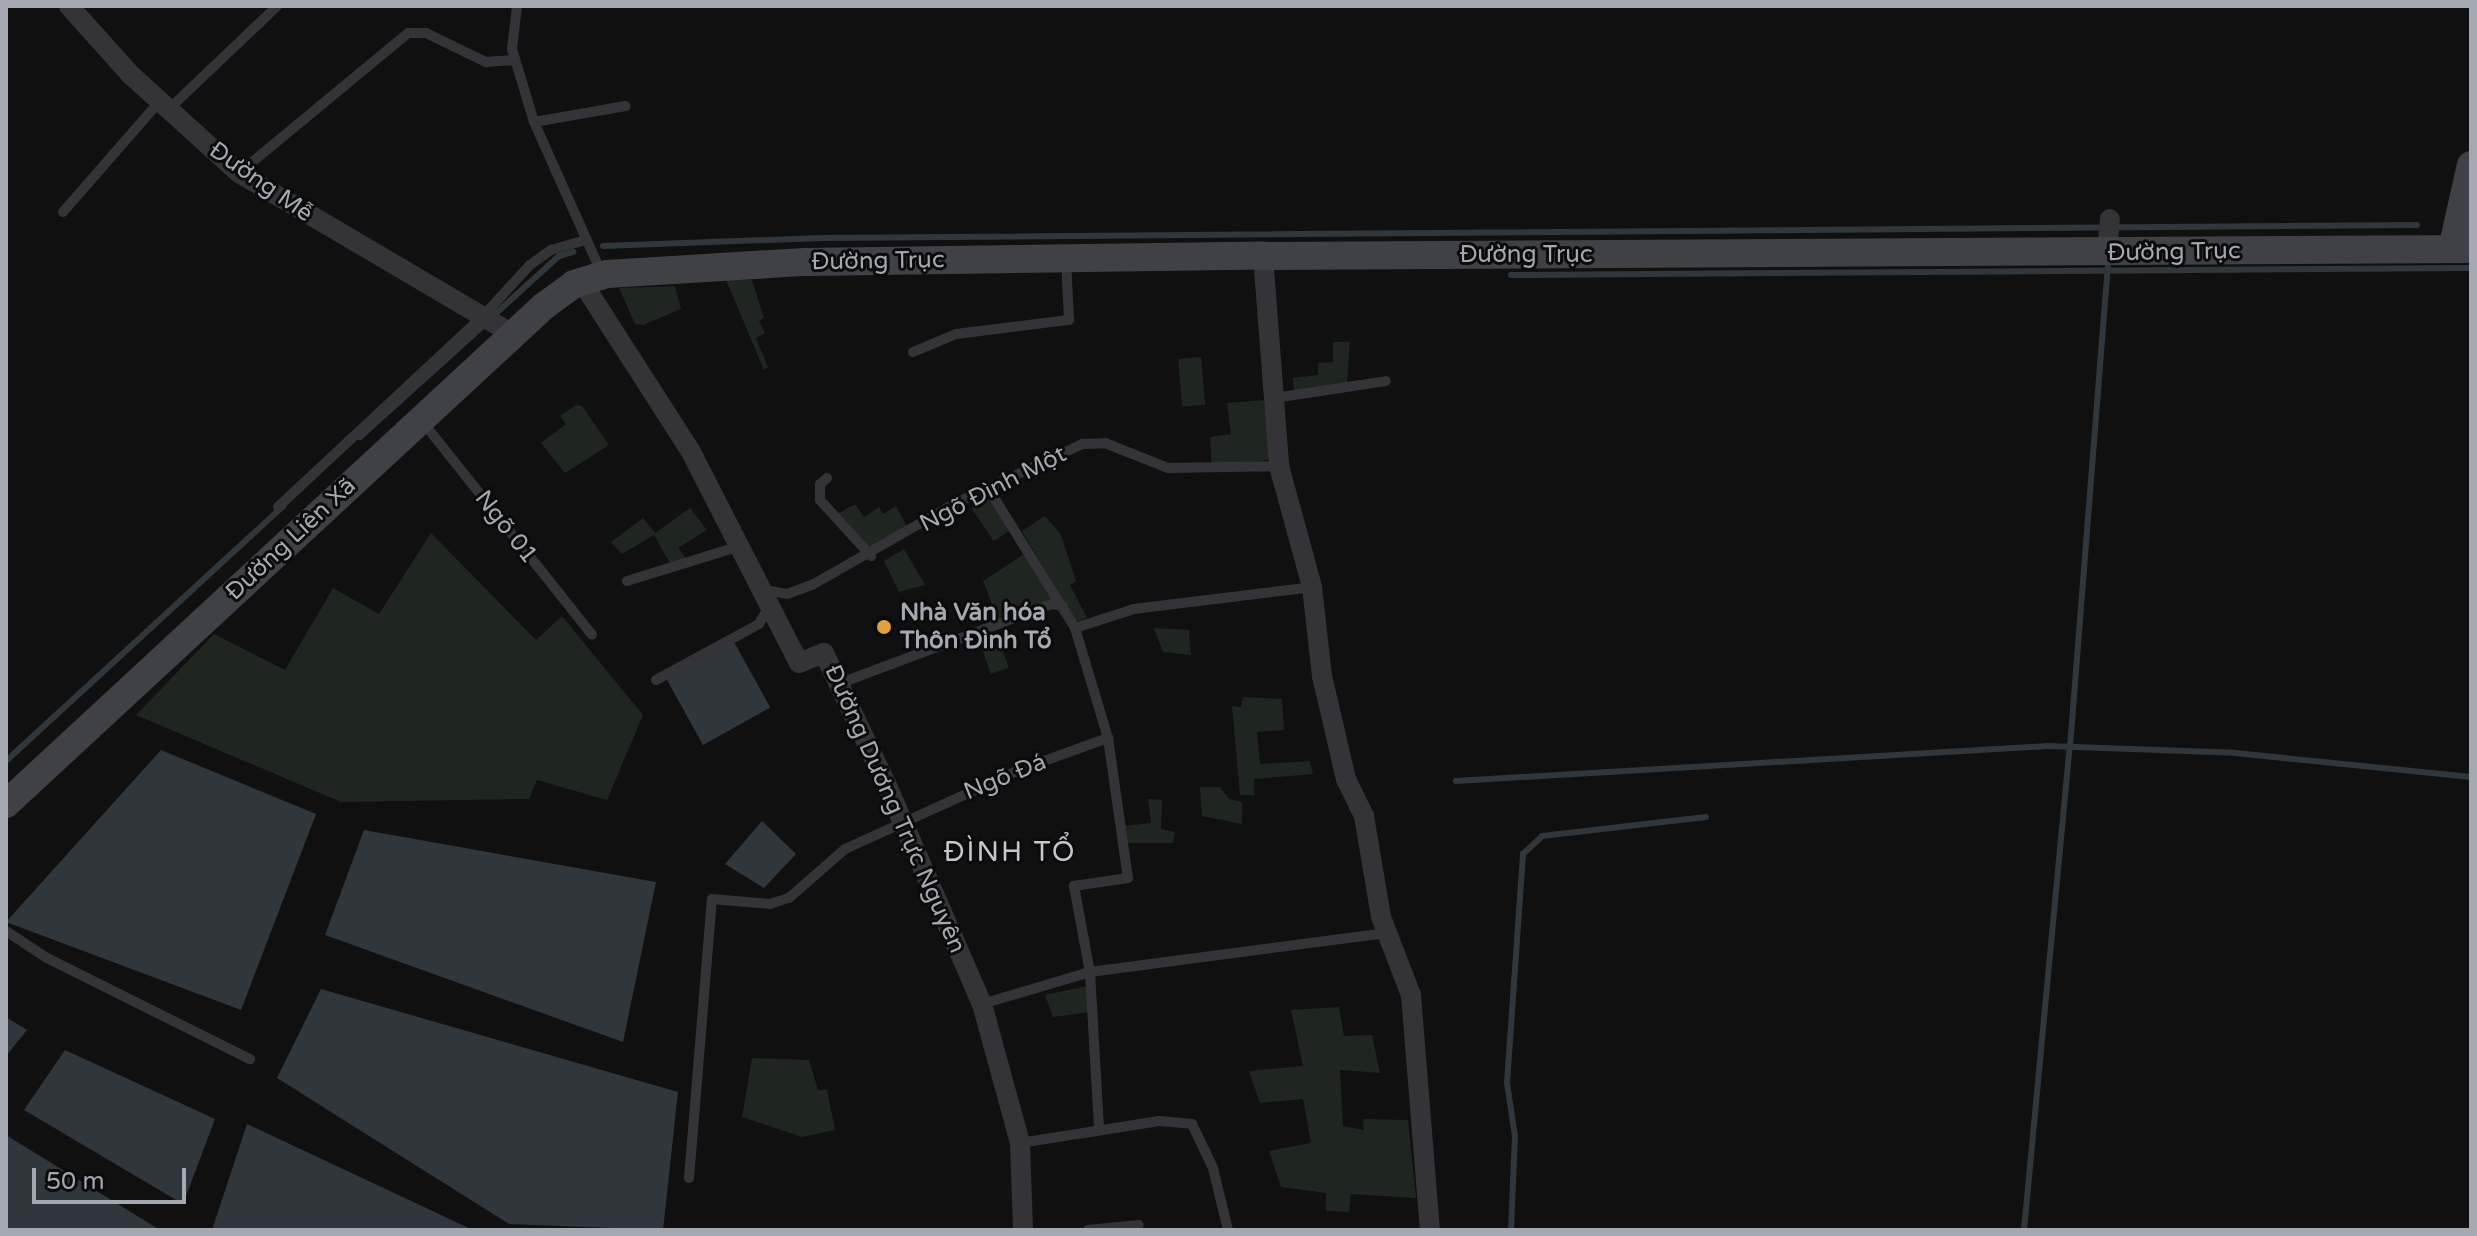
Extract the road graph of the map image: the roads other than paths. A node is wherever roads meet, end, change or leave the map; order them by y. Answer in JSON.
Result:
{"nodes":[{"id":1,"x":69,"y":6,"type":"edge"},
{"id":2,"x":277,"y":6,"type":"edge"},
{"id":3,"x":517,"y":6,"type":"edge"},
{"id":4,"x":515,"y":60,"type":"junction"},
{"id":5,"x":164,"y":105,"type":"junction"},
{"id":6,"x":626,"y":106,"type":"dead end"},
{"id":7,"x":534,"y":122,"type":"junction"},
{"id":8,"x":2471,"y":165,"type":"edge"},
{"id":9,"x":239,"y":173,"type":"junction"},
{"id":10,"x":63,"y":212,"type":"dead end"},
{"id":11,"x":587,"y":240,"type":"junction"},
{"id":12,"x":2461,"y":249,"type":"edge"},
{"id":13,"x":1263,"y":256,"type":"junction"},
{"id":14,"x":1066,"y":259,"type":"junction"},
{"id":15,"x":592,"y":279,"type":"junction"},
{"id":16,"x":498,"y":324,"type":"junction"},
{"id":17,"x":913,"y":352,"type":"dead end"},
{"id":18,"x":1386,"y":381,"type":"dead end"},
{"id":19,"x":1274,"y":398,"type":"junction"},
{"id":20,"x":421,"y":420,"type":"junction"},
{"id":21,"x":1279,"y":466,"type":"junction"},
{"id":22,"x":827,"y":478,"type":"dead end"},
{"id":23,"x":988,"y":488,"type":"junction"},
{"id":24,"x":278,"y":507,"type":"dead end"},
{"id":25,"x":742,"y":546,"type":"junction"},
{"id":26,"x":871,"y":556,"type":"junction"},
{"id":27,"x":627,"y":581,"type":"dead end"},
{"id":28,"x":1312,"y":587,"type":"junction"},
{"id":29,"x":768,"y":595,"type":"junction"},
{"id":30,"x":1065,"y":607,"type":"junction"},
{"id":31,"x":1075,"y":628,"type":"junction"},
{"id":32,"x":592,"y":635,"type":"dead end"},
{"id":33,"x":656,"y":680,"type":"dead end"},
{"id":34,"x":838,"y":684,"type":"junction"},
{"id":35,"x":1108,"y":738,"type":"junction"},
{"id":36,"x":6,"y":804,"type":"edge"},
{"id":37,"x":903,"y":820,"type":"junction"},
{"id":38,"x":6,"y":931,"type":"edge"},
{"id":39,"x":1390,"y":932,"type":"junction"},
{"id":40,"x":1090,"y":972,"type":"junction"},
{"id":41,"x":982,"y":1004,"type":"junction"},
{"id":42,"x":250,"y":1059,"type":"dead end"},
{"id":43,"x":1099,"y":1130,"type":"junction"},
{"id":44,"x":1020,"y":1143,"type":"junction"},
{"id":45,"x":689,"y":1178,"type":"dead end"},
{"id":46,"x":1139,"y":1225,"type":"dead end"},
{"id":47,"x":1023,"y":1230,"type":"edge"},
{"id":48,"x":1088,"y":1230,"type":"edge"},
{"id":49,"x":1228,"y":1230,"type":"edge"},
{"id":50,"x":1430,"y":1230,"type":"edge"}],
"edges":[{"from":1,"to":5,"type":"street","name":"Đường Mễ"},
{"from":2,"to":5,"type":"lane"},
{"from":3,"to":4,"type":"lane"},
{"from":4,"to":7,"type":"lane"},
{"from":4,"to":9,"type":"lane"},
{"from":5,"to":9,"type":"street","name":"Đường Mễ"},
{"from":5,"to":10,"type":"lane"},
{"from":6,"to":7,"type":"lane"},
{"from":7,"to":11,"type":"lane"},
{"from":8,"to":12,"type":"street"},
{"from":9,"to":16,"type":"street","name":"Đường Mễ"},
{"from":11,"to":15,"type":"lane"},
{"from":11,"to":16,"type":"lane"},
{"from":12,"to":13,"type":"street","name":"Đường Trục"},
{"from":13,"to":14,"type":"street","name":"Đường Trục"},
{"from":13,"to":19,"type":"street"},
{"from":14,"to":15,"type":"street","name":"Đường Trục"},
{"from":14,"to":17,"type":"lane"},
{"from":15,"to":16,"type":"street","name":"Đường Liên Xã"},
{"from":15,"to":25,"type":"street","name":"Đường Dương Trực Nguyên"},
{"from":16,"to":20,"type":"street","name":"Đường Liên Xã"},
{"from":16,"to":24,"type":"lane"},
{"from":18,"to":19,"type":"lane"},
{"from":19,"to":21,"type":"street"},
{"from":20,"to":32,"type":"lane","name":"Ngõ 01"},
{"from":20,"to":36,"type":"street","name":"Đường Liên Xã"},
{"from":21,"to":23,"type":"lane","name":"Ngõ Đình Một"},
{"from":21,"to":28,"type":"street"},
{"from":22,"to":26,"type":"lane"},
{"from":23,"to":26,"type":"lane","name":"Ngõ Đình Một"},
{"from":23,"to":30,"type":"lane"},
{"from":25,"to":27,"type":"lane"},
{"from":25,"to":29,"type":"street","name":"Đường Dương Trực Nguyên"},
{"from":26,"to":29,"type":"lane","name":"Ngõ Đình Một"},
{"from":28,"to":31,"type":"lane"},
{"from":28,"to":39,"type":"street"},
{"from":29,"to":33,"type":"lane"},
{"from":29,"to":34,"type":"street","name":"Đường Dương Trực Nguyên"},
{"from":30,"to":31,"type":"lane"},
{"from":30,"to":34,"type":"lane"},
{"from":31,"to":35,"type":"lane"},
{"from":34,"to":37,"type":"street","name":"Đường Dương Trực Nguyên"},
{"from":35,"to":37,"type":"lane","name":"Ngõ Đá"},
{"from":35,"to":40,"type":"lane"},
{"from":37,"to":41,"type":"street","name":"Đường Dương Trực Nguyên"},
{"from":37,"to":45,"type":"lane","name":"Ngõ Đá"},
{"from":38,"to":42,"type":"lane"},
{"from":39,"to":40,"type":"lane"},
{"from":39,"to":50,"type":"street"},
{"from":40,"to":41,"type":"lane"},
{"from":40,"to":43,"type":"lane"},
{"from":41,"to":44,"type":"street","name":"Đường Dương Trực Nguyên"},
{"from":43,"to":44,"type":"lane"},
{"from":43,"to":49,"type":"lane"},
{"from":44,"to":47,"type":"street","name":"Đường Dương Trực Nguyên"},
{"from":46,"to":48,"type":"lane"}]}
